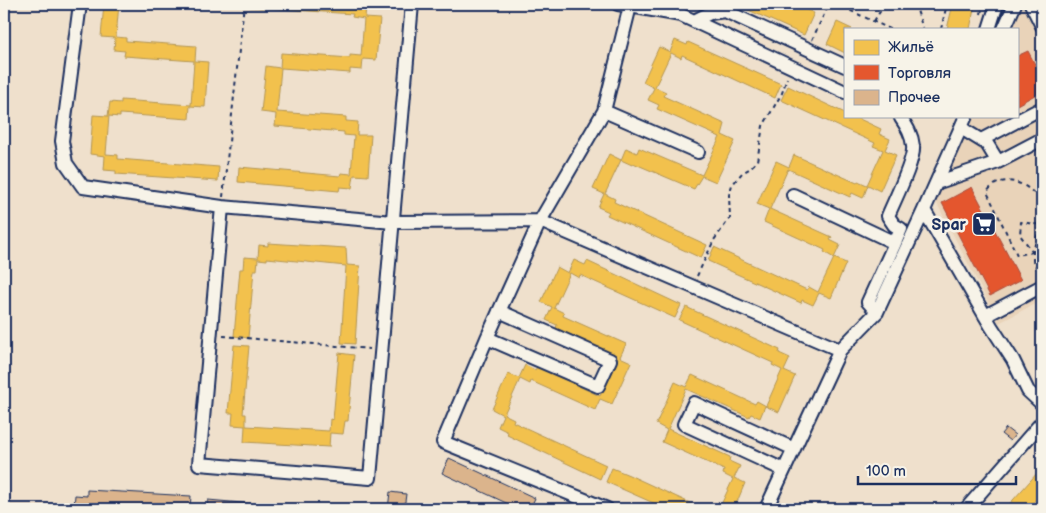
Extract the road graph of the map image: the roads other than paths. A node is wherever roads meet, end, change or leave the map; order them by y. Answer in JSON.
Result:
{"nodes":[{"id":1,"x":80,"y":4,"type":"edge"},
{"id":2,"x":412,"y":4,"type":"edge"},
{"id":3,"x":997,"y":4,"type":"edge"},
{"id":4,"x":1015,"y":4,"type":"edge"},
{"id":5,"x":1031,"y":4,"type":"edge"},
{"id":6,"x":627,"y":5,"type":"edge"},
{"id":7,"x":694,"y":21,"type":"junction"},
{"id":8,"x":1042,"y":26,"type":"edge"},
{"id":9,"x":989,"y":28,"type":"edge"},
{"id":10,"x":1004,"y":28,"type":"edge"},
{"id":11,"x":844,"y":66,"type":"edge"},
{"id":12,"x":844,"y":92,"type":"edge"},
{"id":13,"x":1042,"y":108,"type":"edge"},
{"id":14,"x":604,"y":111,"type":"junction"},
{"id":15,"x":901,"y":118,"type":"edge"},
{"id":16,"x":963,"y":122,"type":"edge"},
{"id":17,"x":981,"y":140,"type":"junction"},
{"id":18,"x":1042,"y":140,"type":"edge"},
{"id":19,"x":698,"y":152,"type":"dead end"},
{"id":20,"x":998,"y":162,"type":"junction"},
{"id":21,"x":936,"y":183,"type":"junction"},
{"id":22,"x":793,"y":195,"type":"dead end"},
{"id":23,"x":222,"y":207,"type":"junction"},
{"id":24,"x":924,"y":210,"type":"junction"},
{"id":25,"x":540,"y":221,"type":"junction"},
{"id":26,"x":393,"y":222,"type":"junction"},
{"id":27,"x":895,"y":243,"type":"junction"},
{"id":28,"x":1042,"y":286,"type":"edge"},
{"id":29,"x":499,"y":311,"type":"junction"},
{"id":30,"x":877,"y":312,"type":"junction"},
{"id":31,"x":985,"y":316,"type":"junction"},
{"id":32,"x":487,"y":338,"type":"junction"},
{"id":33,"x":840,"y":350,"type":"junction"},
{"id":34,"x":1042,"y":404,"type":"edge"},
{"id":35,"x":1042,"y":422,"type":"edge"},
{"id":36,"x":794,"y":449,"type":"junction"},
{"id":37,"x":784,"y":470,"type":"junction"},
{"id":38,"x":606,"y":509,"type":"edge"},
{"id":39,"x":766,"y":509,"type":"edge"},
{"id":40,"x":966,"y":509,"type":"edge"}],
"edges":[{"from":1,"to":23,"type":"street"},
{"from":2,"to":26,"type":"street"},
{"from":3,"to":9,"type":"street"},
{"from":4,"to":10,"type":"street"},
{"from":5,"to":8,"type":"street"},
{"from":6,"to":7,"type":"street"},
{"from":6,"to":14,"type":"street"},
{"from":7,"to":11,"type":"street"},
{"from":7,"to":12,"type":"street"},
{"from":13,"to":17,"type":"street"},
{"from":14,"to":19,"type":"street"},
{"from":14,"to":25,"type":"street"},
{"from":15,"to":27,"type":"street"},
{"from":16,"to":17,"type":"street"},
{"from":16,"to":21,"type":"street"},
{"from":17,"to":20,"type":"street"},
{"from":18,"to":20,"type":"street"},
{"from":20,"to":21,"type":"street"},
{"from":21,"to":24,"type":"street"},
{"from":22,"to":27,"type":"street"},
{"from":23,"to":26,"type":"street"},
{"from":23,"to":26,"type":"street"},
{"from":24,"to":30,"type":"street"},
{"from":24,"to":31,"type":"street"},
{"from":25,"to":26,"type":"street"},
{"from":25,"to":29,"type":"street"},
{"from":25,"to":33,"type":"street"},
{"from":27,"to":30,"type":"street"},
{"from":28,"to":31,"type":"street"},
{"from":29,"to":32,"type":"street"},
{"from":29,"to":32,"type":"street"},
{"from":30,"to":33,"type":"street"},
{"from":31,"to":34,"type":"street"},
{"from":32,"to":38,"type":"street"},
{"from":33,"to":36,"type":"street"},
{"from":35,"to":40,"type":"street"},
{"from":36,"to":37,"type":"street"},
{"from":36,"to":37,"type":"street"},
{"from":37,"to":39,"type":"street"}]}
